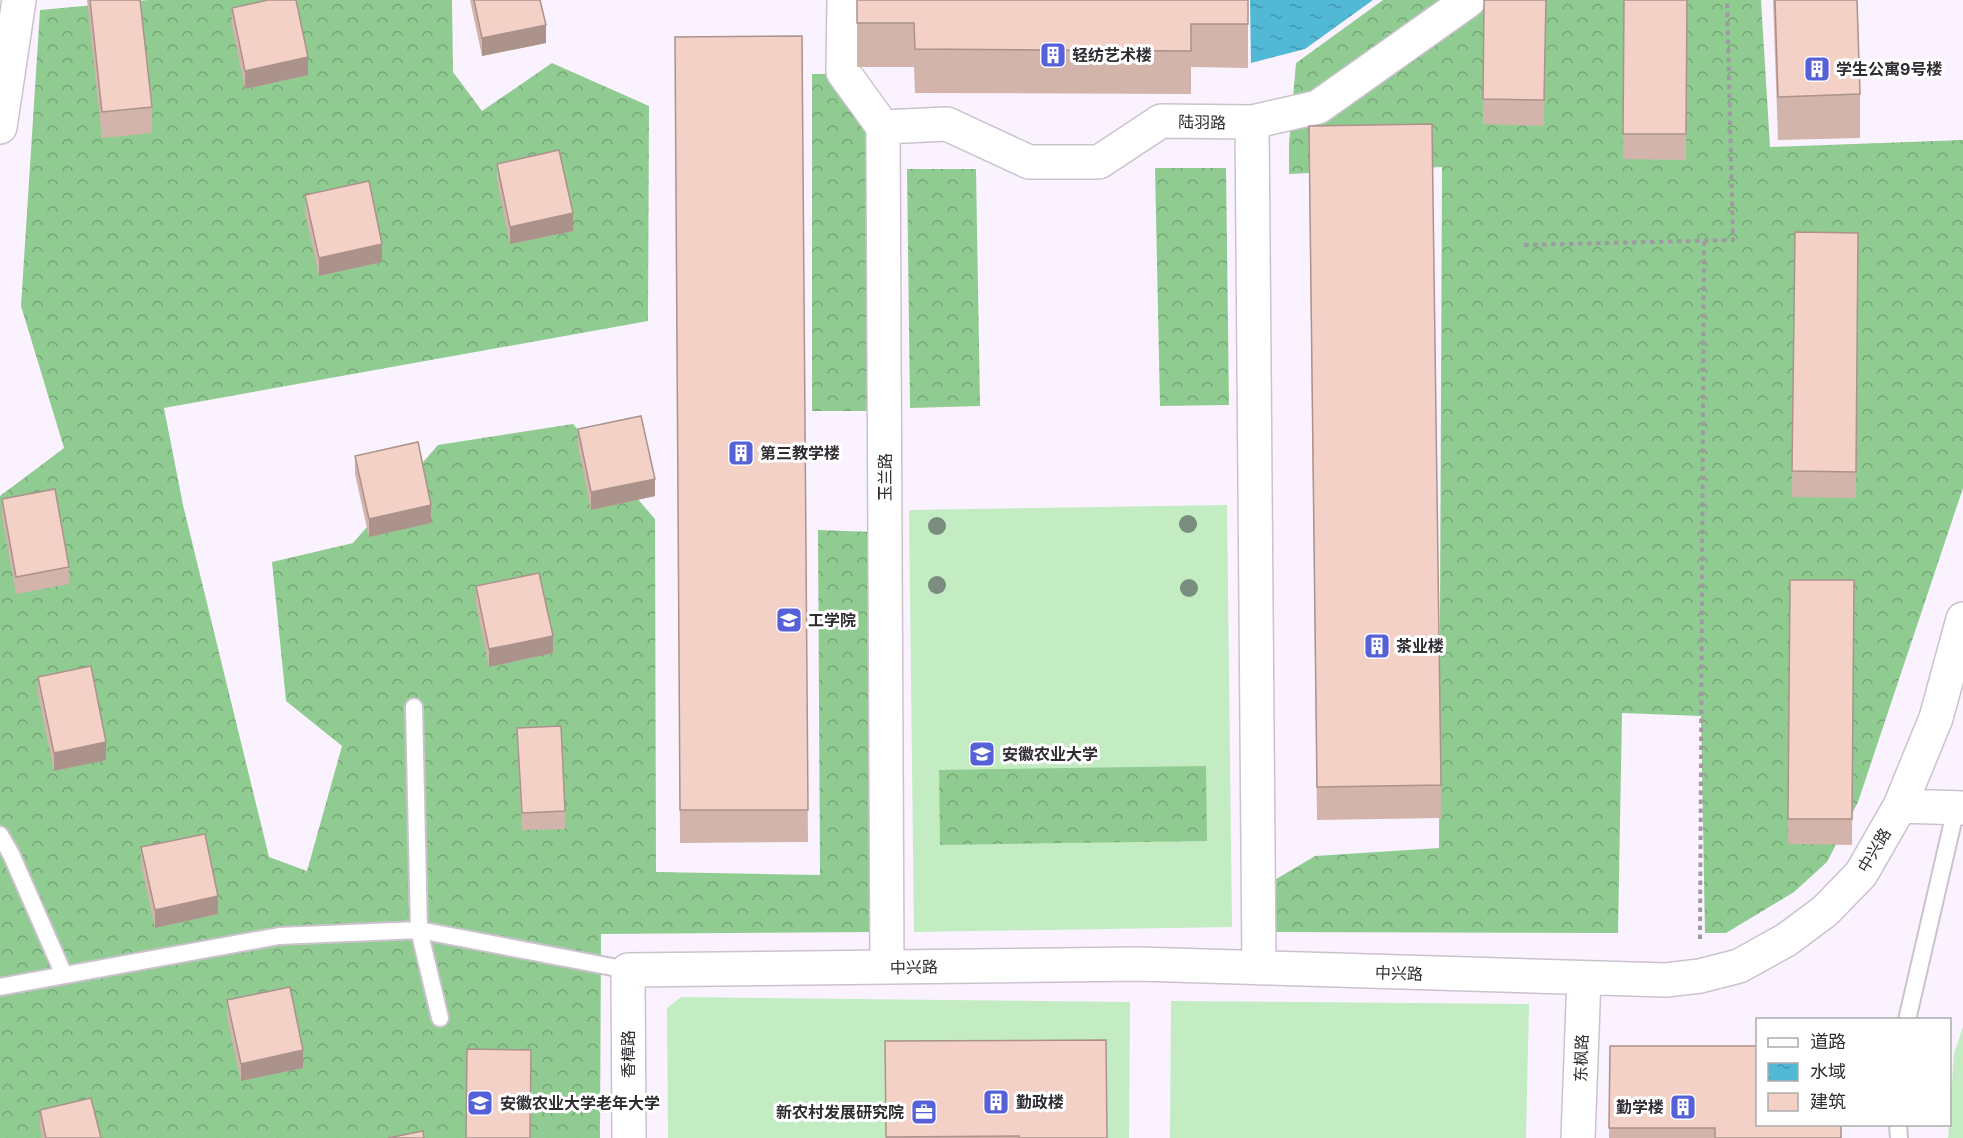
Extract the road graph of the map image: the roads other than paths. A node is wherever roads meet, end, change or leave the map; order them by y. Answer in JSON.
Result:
{"nodes":[{"id":1,"x":19,"y":0,"type":"edge"},
{"id":2,"x":844,"y":0,"type":"edge"},
{"id":3,"x":1469,"y":0,"type":"edge"},
{"id":4,"x":1252,"y":122,"type":"junction"},
{"id":5,"x":883,"y":127,"type":"junction"},
{"id":6,"x":0,"y":128,"type":"edge"},
{"id":7,"x":1963,"y":619,"type":"edge"},
{"id":8,"x":414,"y":707,"type":"dead end"},
{"id":9,"x":1900,"y":806,"type":"junction"},
{"id":10,"x":1959,"y":808,"type":"edge"},
{"id":11,"x":0,"y":836,"type":"edge"},
{"id":12,"x":419,"y":930,"type":"junction"},
{"id":13,"x":887,"y":967,"type":"junction"},
{"id":14,"x":1259,"y":968,"type":"junction"},
{"id":15,"x":628,"y":970,"type":"junction"},
{"id":16,"x":64,"y":975,"type":"junction"},
{"id":17,"x":1584,"y":978,"type":"junction"},
{"id":18,"x":0,"y":987,"type":"edge"},
{"id":19,"x":440,"y":1018,"type":"dead end"},
{"id":20,"x":1907,"y":1018,"type":"edge"},
{"id":21,"x":629,"y":1138,"type":"edge"},
{"id":22,"x":1578,"y":1138,"type":"edge"}],
"edges":[{"from":1,"to":6,"type":"street"},
{"from":2,"to":5,"type":"street"},
{"from":3,"to":4,"type":"street","name":"陆羽路"},
{"from":4,"to":5,"type":"street","name":"陆羽路"},
{"from":4,"to":14,"type":"street"},
{"from":5,"to":13,"type":"street","name":"玉兰路"},
{"from":7,"to":9,"type":"street","name":"中兴路"},
{"from":8,"to":12,"type":"lane"},
{"from":9,"to":10,"type":"street"},
{"from":9,"to":17,"type":"street","name":"中兴路"},
{"from":10,"to":20,"type":"lane"},
{"from":11,"to":16,"type":"lane"},
{"from":12,"to":15,"type":"lane"},
{"from":12,"to":16,"type":"lane"},
{"from":12,"to":19,"type":"lane"},
{"from":13,"to":14,"type":"street","name":"中兴路"},
{"from":13,"to":15,"type":"street","name":"中兴路"},
{"from":14,"to":17,"type":"street","name":"中兴路"},
{"from":15,"to":21,"type":"street","name":"香樟路"},
{"from":16,"to":18,"type":"lane"},
{"from":17,"to":22,"type":"street","name":"东枫路"}]}
